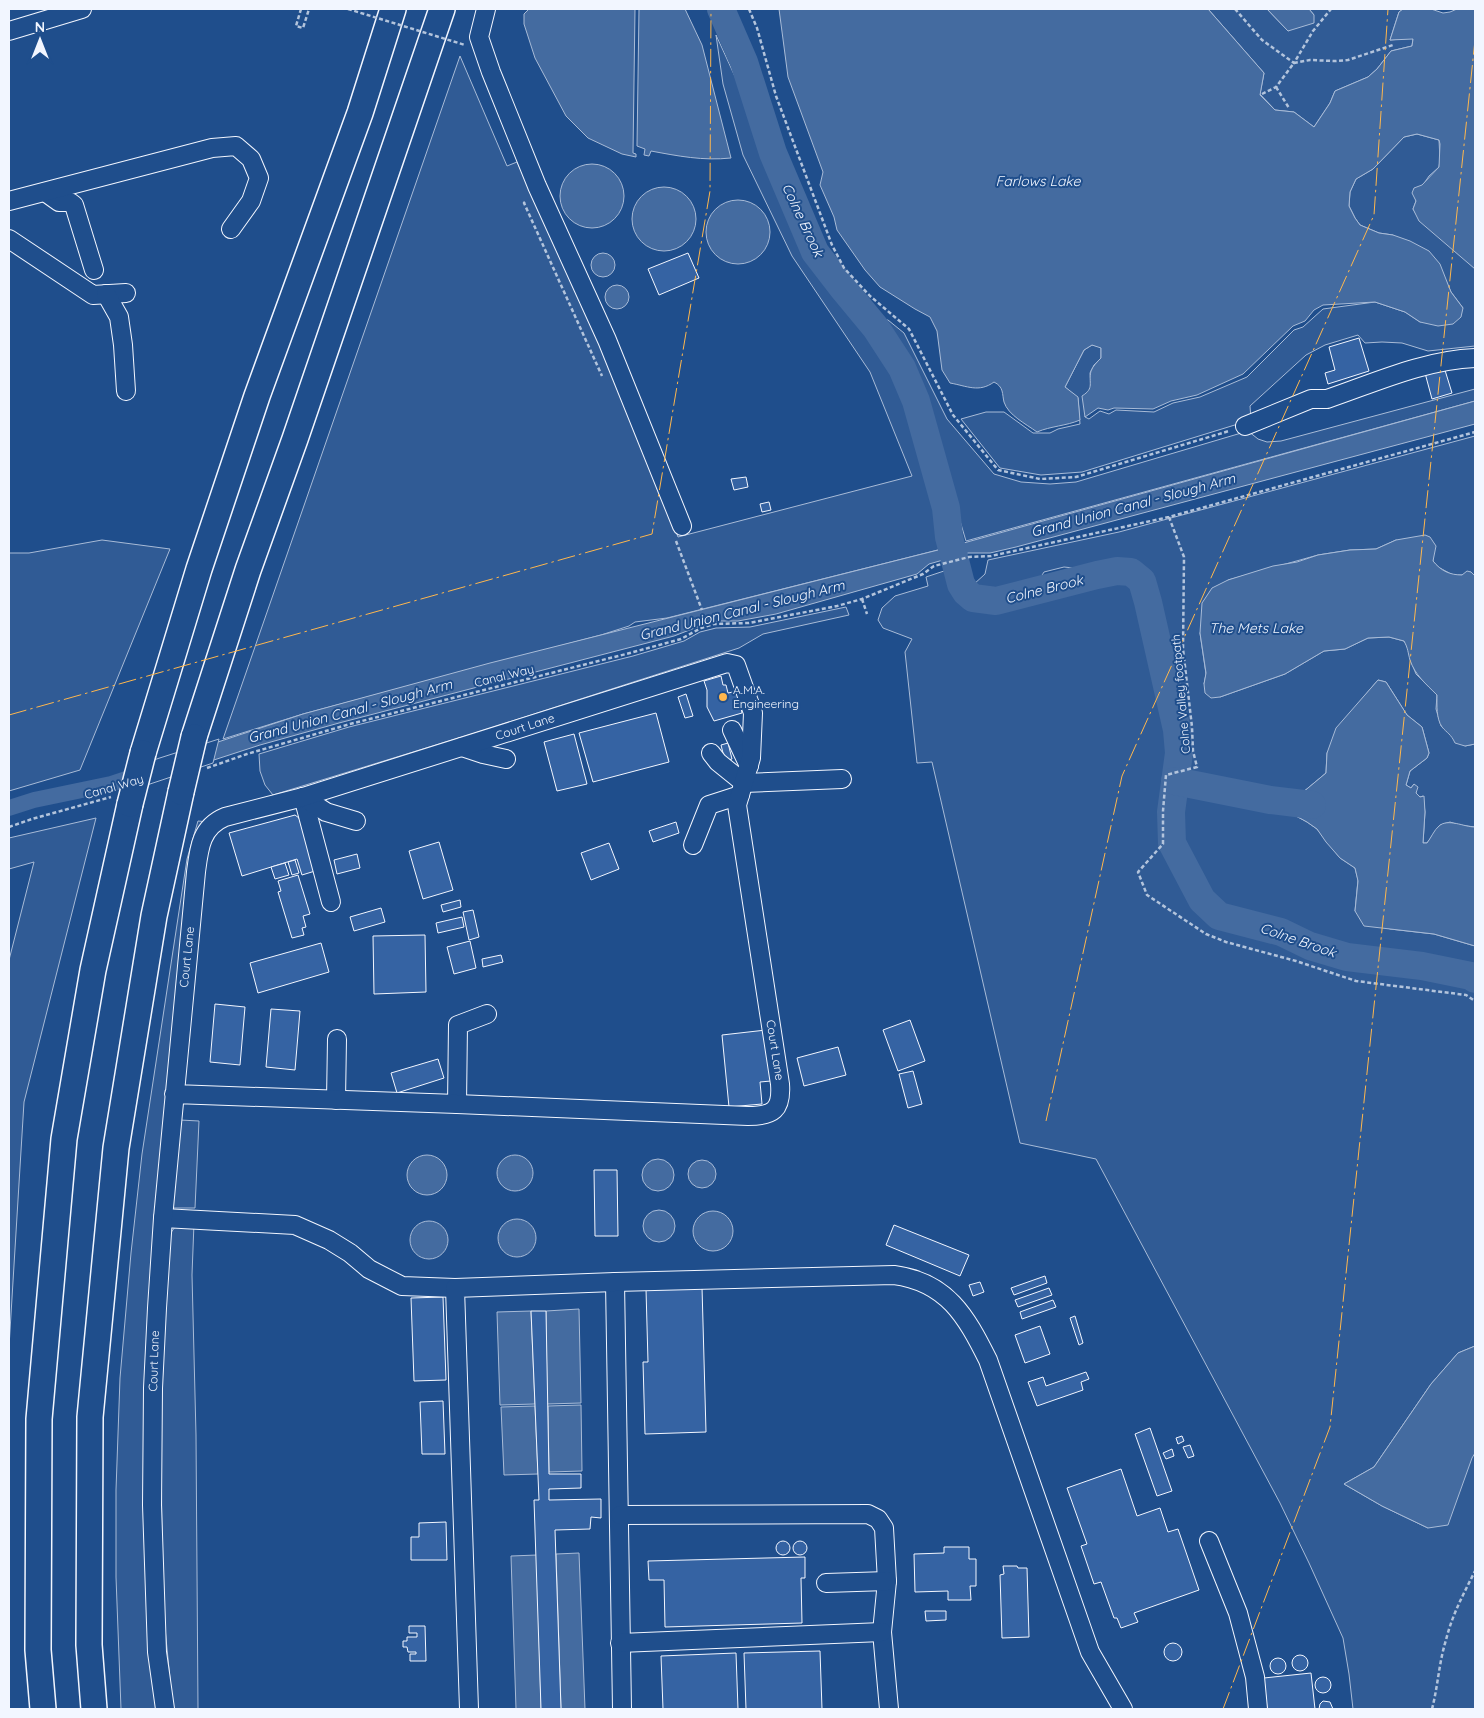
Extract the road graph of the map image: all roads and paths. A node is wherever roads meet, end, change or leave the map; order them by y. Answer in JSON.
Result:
{"nodes":[{"id":1,"x":82,"y":9,"type":"edge"},
{"id":2,"x":301,"y":9,"type":"edge"},
{"id":3,"x":309,"y":9,"type":"edge"},
{"id":4,"x":348,"y":9,"type":"edge"},
{"id":5,"x":393,"y":9,"type":"edge"},
{"id":6,"x":442,"y":9,"type":"edge"},
{"id":7,"x":486,"y":9,"type":"edge"},
{"id":8,"x":749,"y":9,"type":"edge"},
{"id":9,"x":1235,"y":9,"type":"edge"},
{"id":10,"x":1331,"y":9,"type":"edge"},
{"id":11,"x":9,"y":31,"type":"edge"},
{"id":12,"x":466,"y":45,"type":"dead end"},
{"id":13,"x":1393,"y":45,"type":"dead end"},
{"id":14,"x":1294,"y":64,"type":"junction"},
{"id":15,"x":1276,"y":87,"type":"junction"},
{"id":16,"x":1262,"y":94,"type":"dead end"},
{"id":17,"x":1289,"y":108,"type":"dead end"},
{"id":18,"x":45,"y":192,"type":"junction"},
{"id":19,"x":9,"y":201,"type":"edge"},
{"id":20,"x":231,"y":230,"type":"dead end"},
{"id":21,"x":9,"y":238,"type":"edge"},
{"id":22,"x":94,"y":270,"type":"dead end"},
{"id":23,"x":126,"y":293,"type":"dead end"},
{"id":24,"x":106,"y":294,"type":"junction"},
{"id":25,"x":1475,"y":358,"type":"edge"},
{"id":26,"x":126,"y":391,"type":"dead end"},
{"id":27,"x":1245,"y":426,"type":"joint"},
{"id":28,"x":1475,"y":432,"type":"edge"},
{"id":29,"x":1169,"y":517,"type":"junction"},
{"id":30,"x":682,"y":526,"type":"dead end"},
{"id":31,"x":862,"y":599,"type":"junction"},
{"id":32,"x":866,"y":614,"type":"dead end"},
{"id":33,"x":732,"y":730,"type":"dead end"},
{"id":34,"x":462,"y":747,"type":"junction"},
{"id":35,"x":711,"y":753,"type":"dead end"},
{"id":36,"x":506,"y":759,"type":"dead end"},
{"id":37,"x":749,"y":766,"type":"junction"},
{"id":38,"x":202,"y":770,"type":"dead end"},
{"id":39,"x":842,"y":779,"type":"dead end"},
{"id":40,"x":742,"y":789,"type":"junction"},
{"id":41,"x":303,"y":797,"type":"junction"},
{"id":42,"x":122,"y":800,"type":"junction"},
{"id":43,"x":356,"y":821,"type":"dead end"},
{"id":44,"x":9,"y":827,"type":"edge"},
{"id":45,"x":693,"y":845,"type":"dead end"},
{"id":46,"x":331,"y":902,"type":"dead end"},
{"id":47,"x":1475,"y":1001,"type":"edge"},
{"id":48,"x":488,"y":1014,"type":"dead end"},
{"id":49,"x":337,"y":1039,"type":"dead end"},
{"id":50,"x":174,"y":1094,"type":"junction"},
{"id":51,"x":336,"y":1100,"type":"junction"},
{"id":52,"x":457,"y":1104,"type":"junction"},
{"id":53,"x":164,"y":1218,"type":"junction"},
{"id":54,"x":616,"y":1282,"type":"junction"},
{"id":55,"x":456,"y":1288,"type":"junction"},
{"id":56,"x":620,"y":1515,"type":"junction"},
{"id":57,"x":1209,"y":1541,"type":"dead end"},
{"id":58,"x":1475,"y":1571,"type":"edge"},
{"id":59,"x":887,"y":1581,"type":"junction"},
{"id":60,"x":826,"y":1583,"type":"dead end"},
{"id":61,"x":882,"y":1632,"type":"junction"},
{"id":62,"x":620,"y":1643,"type":"junction"},
{"id":63,"x":43,"y":1709,"type":"edge"},
{"id":64,"x":94,"y":1709,"type":"edge"},
{"id":65,"x":165,"y":1709,"type":"edge"},
{"id":66,"x":469,"y":1709,"type":"edge"},
{"id":67,"x":622,"y":1709,"type":"edge"},
{"id":68,"x":889,"y":1709,"type":"edge"},
{"id":69,"x":1123,"y":1709,"type":"edge"},
{"id":70,"x":1258,"y":1709,"type":"edge"},
{"id":71,"x":1432,"y":1709,"type":"edge"}],
"edges":[{"from":1,"to":11,"type":"street"},
{"from":2,"to":3,"type":"path"},
{"from":4,"to":12,"type":"path","bridge":true},
{"from":5,"to":42,"type":"highway","bridge":true},
{"from":6,"to":64,"type":"highway","bridge":true},
{"from":7,"to":30,"type":"street"},
{"from":8,"to":27,"type":"path"},
{"from":9,"to":14,"type":"path"},
{"from":10,"to":14,"type":"path"},
{"from":13,"to":14,"type":"path"},
{"from":14,"to":15,"type":"path"},
{"from":15,"to":16,"type":"path"},
{"from":15,"to":17,"type":"path"},
{"from":18,"to":19,"type":"street"},
{"from":18,"to":20,"type":"street"},
{"from":18,"to":22,"type":"street"},
{"from":21,"to":24,"type":"street"},
{"from":23,"to":24,"type":"street"},
{"from":24,"to":26,"type":"street"},
{"from":25,"to":27,"type":"street"},
{"from":28,"to":29,"type":"path","name":"Canal Way"},
{"from":29,"to":31,"type":"path","name":"Canal Way"},
{"from":29,"to":47,"type":"path","name":"Colne Valley footpath"},
{"from":31,"to":32,"type":"path"},
{"from":31,"to":38,"type":"path","name":"Canal Way"},
{"from":33,"to":37,"type":"street"},
{"from":34,"to":36,"type":"street"},
{"from":34,"to":37,"type":"street","name":"Court Lane"},
{"from":34,"to":41,"type":"street","name":"Court Lane"},
{"from":35,"to":40,"type":"street"},
{"from":37,"to":40,"type":"street","name":"Court Lane"},
{"from":39,"to":40,"type":"street"},
{"from":40,"to":45,"type":"street"},
{"from":40,"to":52,"type":"street","name":"Court Lane"},
{"from":41,"to":43,"type":"street"},
{"from":41,"to":46,"type":"street"},
{"from":41,"to":50,"type":"street","name":"Court Lane"},
{"from":42,"to":44,"type":"path","name":"Canal Way"},
{"from":42,"to":63,"type":"highway"},
{"from":48,"to":52,"type":"street"},
{"from":49,"to":51,"type":"street"},
{"from":50,"to":51,"type":"street","name":"Court Lane"},
{"from":50,"to":53,"type":"street","name":"Court Lane"},
{"from":51,"to":52,"type":"street","name":"Court Lane"},
{"from":53,"to":55,"type":"street"},
{"from":53,"to":65,"type":"street","name":"Court Lane"},
{"from":54,"to":55,"type":"street"},
{"from":54,"to":56,"type":"street"},
{"from":54,"to":69,"type":"street"},
{"from":55,"to":66,"type":"street"},
{"from":56,"to":59,"type":"street"},
{"from":56,"to":62,"type":"street"},
{"from":57,"to":70,"type":"street"},
{"from":58,"to":71,"type":"path"},
{"from":59,"to":60,"type":"street"},
{"from":59,"to":61,"type":"street"},
{"from":61,"to":62,"type":"street"},
{"from":61,"to":68,"type":"street"},
{"from":62,"to":67,"type":"street"}]}
